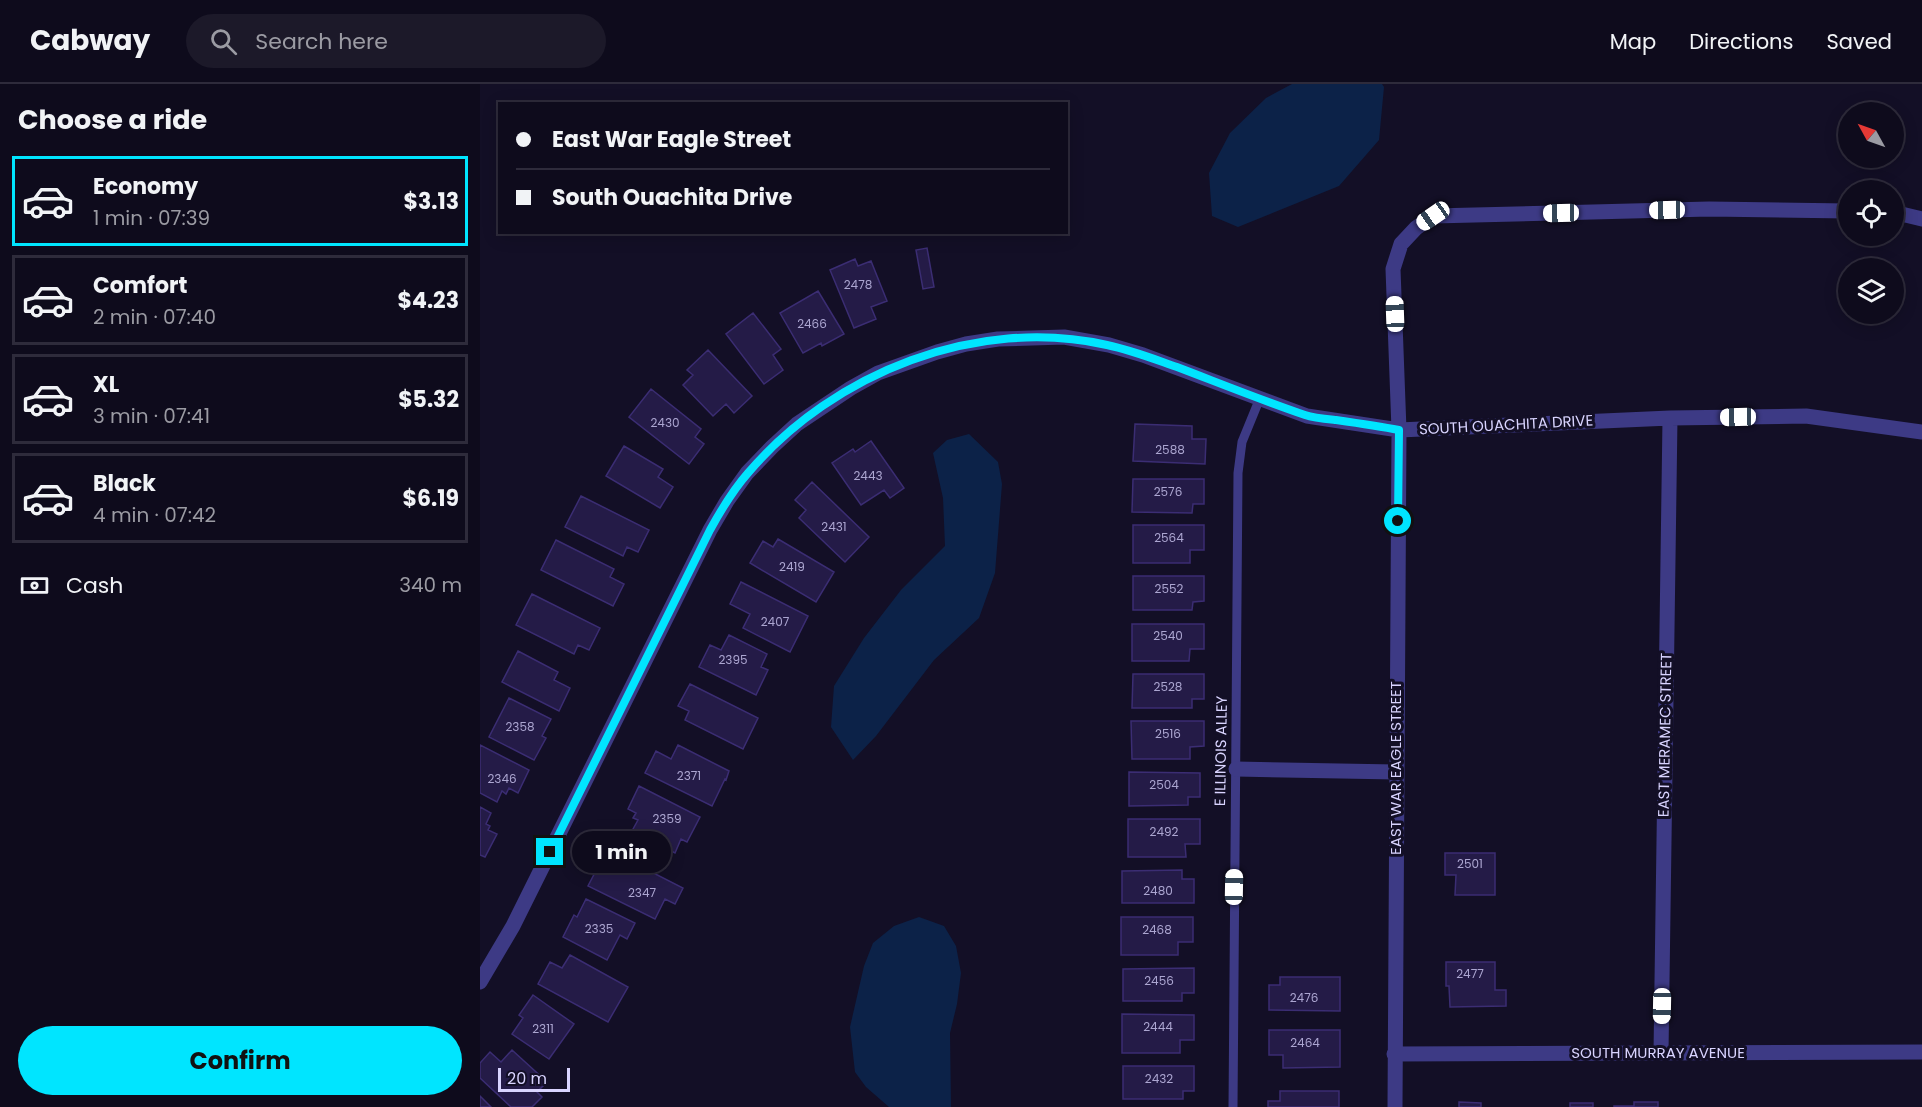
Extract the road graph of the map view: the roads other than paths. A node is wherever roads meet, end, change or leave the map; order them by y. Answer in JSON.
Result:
{"nodes":[{"id":1,"x":1838,"y":211,"type":"edge"},
{"id":2,"x":1904,"y":215,"type":"edge"},
{"id":3,"x":1922,"y":219,"type":"edge"},
{"id":4,"x":1260,"y":398,"type":"junction"},
{"id":5,"x":1670,"y":418,"type":"junction"},
{"id":6,"x":1399,"y":430,"type":"junction"},
{"id":7,"x":1922,"y":432,"type":"edge"},
{"id":8,"x":1236,"y":769,"type":"junction"},
{"id":9,"x":1396,"y":772,"type":"junction"},
{"id":10,"x":480,"y":982,"type":"edge"},
{"id":11,"x":1922,"y":1052,"type":"edge"},
{"id":12,"x":1661,"y":1053,"type":"junction"},
{"id":13,"x":1394,"y":1054,"type":"junction"},
{"id":14,"x":1233,"y":1107,"type":"edge"},
{"id":15,"x":1395,"y":1107,"type":"edge"}],
"edges":[{"from":1,"to":6,"type":"street","name":"EAST WAR EAGLE STREET"},
{"from":2,"to":3,"type":"street"},
{"from":4,"to":6,"type":"street","name":"SOUTH OUACHITA DRIVE"},
{"from":4,"to":8,"type":"lane","name":"E ILLINOIS ALLEY"},
{"from":4,"to":10,"type":"street","name":"SOUTH OUACHITA DRIVE"},
{"from":5,"to":6,"type":"street","name":"SOUTH OUACHITA DRIVE"},
{"from":5,"to":7,"type":"street","name":"SOUTH OUACHITA DRIVE"},
{"from":5,"to":12,"type":"street","name":"EAST MERAMEC STREET"},
{"from":6,"to":9,"type":"street","name":"EAST WAR EAGLE STREET"},
{"from":8,"to":9,"type":"street"},
{"from":8,"to":14,"type":"lane","name":"E ILLINOIS ALLEY"},
{"from":9,"to":13,"type":"street","name":"EAST WAR EAGLE STREET"},
{"from":11,"to":12,"type":"street","name":"SOUTH MURRAY AVENUE"},
{"from":12,"to":13,"type":"street","name":"SOUTH MURRAY AVENUE"},
{"from":13,"to":15,"type":"street","name":"EAST WAR EAGLE STREET"}]}
